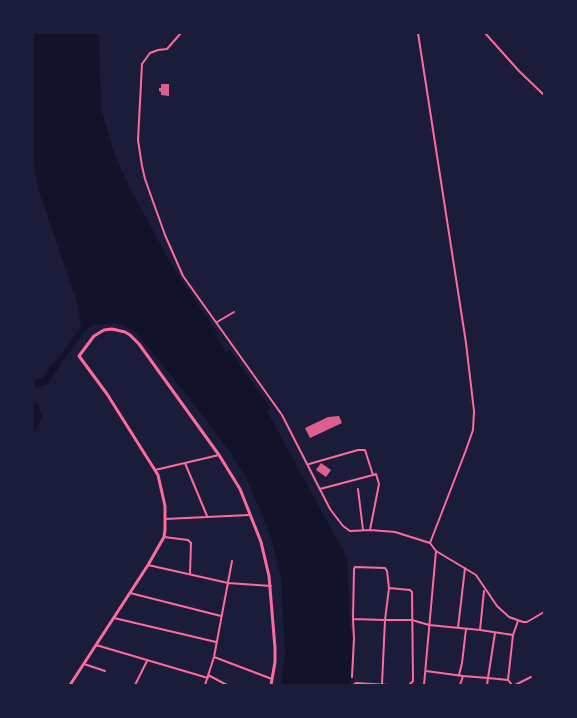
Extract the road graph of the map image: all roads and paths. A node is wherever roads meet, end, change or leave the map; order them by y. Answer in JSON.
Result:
{"nodes":[{"id":1,"x":181,"y":33,"type":"edge"},
{"id":2,"x":418,"y":33,"type":"edge"},
{"id":3,"x":485,"y":33,"type":"edge"},
{"id":4,"x":544,"y":95,"type":"edge"},
{"id":5,"x":234,"y":312,"type":"dead end"},
{"id":6,"x":216,"y":322,"type":"junction"},
{"id":7,"x":219,"y":455,"type":"junction"},
{"id":8,"x":185,"y":463,"type":"junction"},
{"id":9,"x":308,"y":465,"type":"junction"},
{"id":10,"x":155,"y":470,"type":"junction"},
{"id":11,"x":373,"y":475,"type":"junction"},
{"id":12,"x":320,"y":489,"type":"junction"},
{"id":13,"x":358,"y":489,"type":"dead end"},
{"id":14,"x":251,"y":514,"type":"junction"},
{"id":15,"x":207,"y":518,"type":"junction"},
{"id":16,"x":165,"y":519,"type":"junction"},
{"id":17,"x":363,"y":530,"type":"junction"},
{"id":18,"x":370,"y":530,"type":"junction"},
{"id":19,"x":164,"y":537,"type":"junction"},
{"id":20,"x":430,"y":543,"type":"junction"},
{"id":21,"x":436,"y":551,"type":"junction"},
{"id":22,"x":232,"y":561,"type":"dead end"},
{"id":23,"x":148,"y":565,"type":"junction"},
{"id":24,"x":465,"y":568,"type":"junction"},
{"id":25,"x":190,"y":575,"type":"junction"},
{"id":26,"x":228,"y":583,"type":"junction"},
{"id":27,"x":270,"y":586,"type":"junction"},
{"id":28,"x":389,"y":588,"type":"junction"},
{"id":29,"x":484,"y":589,"type":"junction"},
{"id":30,"x":130,"y":593,"type":"junction"},
{"id":31,"x":544,"y":612,"type":"edge"},
{"id":32,"x":221,"y":616,"type":"junction"},
{"id":33,"x":114,"y":618,"type":"junction"},
{"id":34,"x":353,"y":619,"type":"junction"},
{"id":35,"x":385,"y":620,"type":"junction"},
{"id":36,"x":412,"y":620,"type":"junction"},
{"id":37,"x":518,"y":621,"type":"junction"},
{"id":38,"x":429,"y":625,"type":"junction"},
{"id":39,"x":458,"y":628,"type":"junction"},
{"id":40,"x":466,"y":629,"type":"junction"},
{"id":41,"x":480,"y":630,"type":"junction"},
{"id":42,"x":495,"y":632,"type":"junction"},
{"id":43,"x":513,"y":635,"type":"junction"},
{"id":44,"x":216,"y":642,"type":"junction"},
{"id":45,"x":96,"y":645,"type":"junction"},
{"id":46,"x":214,"y":657,"type":"junction"},
{"id":47,"x":147,"y":661,"type":"junction"},
{"id":48,"x":84,"y":664,"type":"junction"},
{"id":49,"x":426,"y":670,"type":"junction"},
{"id":50,"x":105,"y":671,"type":"dead end"},
{"id":51,"x":459,"y":675,"type":"junction"},
{"id":52,"x":463,"y":676,"type":"junction"},
{"id":53,"x":208,"y":677,"type":"junction"},
{"id":54,"x":352,"y":677,"type":"dead end"},
{"id":55,"x":531,"y":677,"type":"dead end"},
{"id":56,"x":488,"y":678,"type":"junction"},
{"id":57,"x":272,"y":679,"type":"junction"},
{"id":58,"x":508,"y":680,"type":"junction"},
{"id":59,"x":71,"y":684,"type":"edge"},
{"id":60,"x":382,"y":684,"type":"edge"},
{"id":61,"x":524,"y":684,"type":"edge"},
{"id":62,"x":77,"y":685,"type":"edge"},
{"id":63,"x":135,"y":685,"type":"edge"},
{"id":64,"x":205,"y":685,"type":"edge"},
{"id":65,"x":227,"y":685,"type":"edge"},
{"id":66,"x":271,"y":685,"type":"edge"},
{"id":67,"x":353,"y":685,"type":"edge"},
{"id":68,"x":389,"y":685,"type":"edge"},
{"id":69,"x":409,"y":685,"type":"edge"},
{"id":70,"x":424,"y":685,"type":"edge"},
{"id":71,"x":460,"y":685,"type":"edge"},
{"id":72,"x":487,"y":685,"type":"edge"},
{"id":73,"x":514,"y":685,"type":"edge"}],
"edges":[{"from":1,"to":6,"type":"street"},
{"from":2,"to":20,"type":"street"},
{"from":3,"to":4,"type":"street"},
{"from":5,"to":6,"type":"street"},
{"from":6,"to":9,"type":"street"},
{"from":7,"to":8,"type":"street"},
{"from":7,"to":10,"type":"street"},
{"from":7,"to":14,"type":"street"},
{"from":8,"to":10,"type":"street"},
{"from":8,"to":15,"type":"street"},
{"from":9,"to":11,"type":"street"},
{"from":9,"to":12,"type":"street"},
{"from":10,"to":16,"type":"street"},
{"from":11,"to":12,"type":"street"},
{"from":11,"to":18,"type":"street"},
{"from":12,"to":17,"type":"street"},
{"from":13,"to":17,"type":"street"},
{"from":14,"to":15,"type":"street"},
{"from":14,"to":27,"type":"street"},
{"from":15,"to":16,"type":"street"},
{"from":16,"to":19,"type":"street"},
{"from":17,"to":18,"type":"street"},
{"from":18,"to":20,"type":"street"},
{"from":19,"to":23,"type":"street"},
{"from":19,"to":25,"type":"street"},
{"from":20,"to":21,"type":"street"},
{"from":21,"to":24,"type":"street"},
{"from":21,"to":38,"type":"street"},
{"from":22,"to":26,"type":"street"},
{"from":23,"to":25,"type":"street"},
{"from":23,"to":30,"type":"street"},
{"from":24,"to":29,"type":"street"},
{"from":24,"to":39,"type":"street"},
{"from":25,"to":26,"type":"street"},
{"from":26,"to":27,"type":"street"},
{"from":26,"to":32,"type":"street"},
{"from":27,"to":57,"type":"street"},
{"from":28,"to":34,"type":"street"},
{"from":28,"to":35,"type":"street"},
{"from":28,"to":36,"type":"street"},
{"from":29,"to":37,"type":"street"},
{"from":29,"to":41,"type":"street"},
{"from":30,"to":32,"type":"street"},
{"from":30,"to":33,"type":"street"},
{"from":31,"to":37,"type":"street"},
{"from":32,"to":44,"type":"street"},
{"from":33,"to":44,"type":"street"},
{"from":33,"to":45,"type":"street"},
{"from":34,"to":35,"type":"street"},
{"from":34,"to":54,"type":"street"},
{"from":35,"to":36,"type":"street"},
{"from":35,"to":60,"type":"street"},
{"from":36,"to":38,"type":"street"},
{"from":36,"to":69,"type":"street"},
{"from":37,"to":43,"type":"street"},
{"from":38,"to":39,"type":"street"},
{"from":38,"to":49,"type":"street"},
{"from":39,"to":40,"type":"street"},
{"from":40,"to":41,"type":"street"},
{"from":40,"to":51,"type":"street"},
{"from":41,"to":42,"type":"street"},
{"from":42,"to":43,"type":"street"},
{"from":42,"to":56,"type":"street"},
{"from":43,"to":58,"type":"street"},
{"from":44,"to":46,"type":"street"},
{"from":45,"to":47,"type":"street"},
{"from":45,"to":48,"type":"street"},
{"from":46,"to":53,"type":"street"},
{"from":46,"to":57,"type":"street"},
{"from":47,"to":53,"type":"street"},
{"from":47,"to":63,"type":"street"},
{"from":48,"to":50,"type":"street"},
{"from":48,"to":59,"type":"street"},
{"from":49,"to":51,"type":"street"},
{"from":49,"to":70,"type":"street"},
{"from":51,"to":52,"type":"street"},
{"from":52,"to":56,"type":"street"},
{"from":52,"to":71,"type":"street"},
{"from":53,"to":64,"type":"street"},
{"from":53,"to":65,"type":"street"},
{"from":55,"to":61,"type":"street"},
{"from":56,"to":58,"type":"street"},
{"from":56,"to":72,"type":"street"},
{"from":57,"to":66,"type":"street"},
{"from":58,"to":73,"type":"street"},
{"from":59,"to":62,"type":"street"},
{"from":60,"to":67,"type":"street"},
{"from":60,"to":68,"type":"street"},
{"from":61,"to":73,"type":"street"}]}
